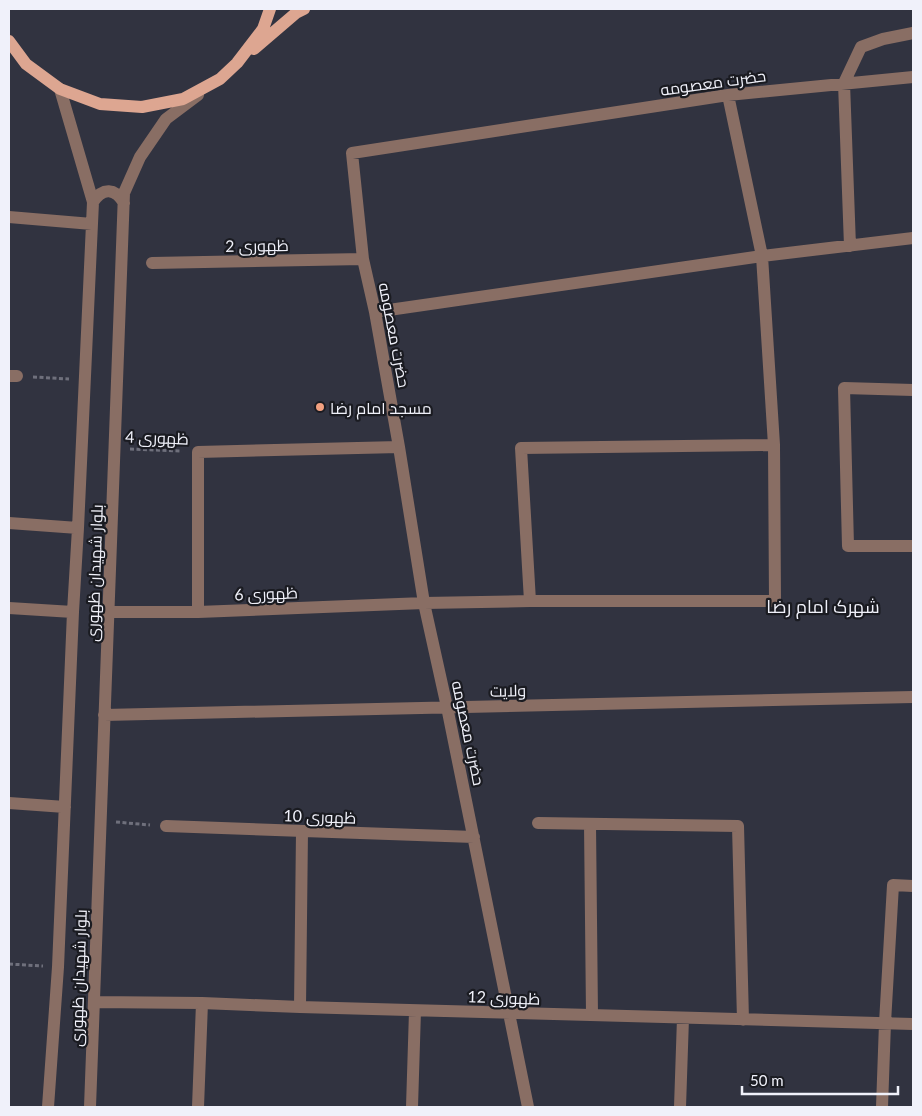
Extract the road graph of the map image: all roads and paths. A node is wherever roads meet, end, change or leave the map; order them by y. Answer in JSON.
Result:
{"nodes":[{"id":1,"x":270,"y":9,"type":"edge"},
{"id":2,"x":304,"y":9,"type":"edge"},
{"id":3,"x":913,"y":33,"type":"edge"},
{"id":4,"x":9,"y":41,"type":"edge"},
{"id":5,"x":9,"y":58,"type":"edge"},
{"id":6,"x":26,"y":64,"type":"junction"},
{"id":7,"x":237,"y":64,"type":"junction"},
{"id":8,"x":913,"y":76,"type":"edge"},
{"id":9,"x":220,"y":78,"type":"junction"},
{"id":10,"x":844,"y":83,"type":"junction"},
{"id":11,"x":60,"y":89,"type":"junction"},
{"id":12,"x":728,"y":95,"type":"junction"},
{"id":13,"x":93,"y":202,"type":"junction"},
{"id":14,"x":124,"y":203,"type":"junction"},
{"id":15,"x":9,"y":217,"type":"edge"},
{"id":16,"x":92,"y":224,"type":"junction"},
{"id":17,"x":913,"y":238,"type":"edge"},
{"id":18,"x":850,"y":246,"type":"junction"},
{"id":19,"x":762,"y":256,"type":"junction"},
{"id":20,"x":363,"y":259,"type":"junction"},
{"id":21,"x":152,"y":263,"type":"dead end"},
{"id":22,"x":375,"y":312,"type":"junction"},
{"id":23,"x":13,"y":376,"type":"edge"},
{"id":24,"x":85,"y":380,"type":"junction"},
{"id":25,"x":913,"y":390,"type":"edge"},
{"id":26,"x":774,"y":446,"type":"junction"},
{"id":27,"x":399,"y":447,"type":"junction"},
{"id":28,"x":115,"y":448,"type":"junction"},
{"id":29,"x":198,"y":452,"type":"junction"},
{"id":30,"x":9,"y":523,"type":"edge"},
{"id":31,"x":78,"y":528,"type":"junction"},
{"id":32,"x":913,"y":546,"type":"edge"},
{"id":33,"x":530,"y":601,"type":"junction"},
{"id":34,"x":424,"y":603,"type":"junction"},
{"id":35,"x":9,"y":608,"type":"edge"},
{"id":36,"x":73,"y":612,"type":"junction"},
{"id":37,"x":108,"y":612,"type":"junction"},
{"id":38,"x":198,"y":612,"type":"junction"},
{"id":39,"x":913,"y":698,"type":"edge"},
{"id":40,"x":447,"y":707,"type":"junction"},
{"id":41,"x":104,"y":715,"type":"junction"},
{"id":42,"x":9,"y":803,"type":"edge"},
{"id":43,"x":65,"y":807,"type":"junction"},
{"id":44,"x":100,"y":821,"type":"junction"},
{"id":45,"x":538,"y":823,"type":"dead end"},
{"id":46,"x":590,"y":824,"type":"junction"},
{"id":47,"x":166,"y":826,"type":"joint"},
{"id":48,"x":302,"y":831,"type":"junction"},
{"id":49,"x":474,"y":837,"type":"junction"},
{"id":50,"x":913,"y":886,"type":"edge"},
{"id":51,"x":9,"y":964,"type":"edge"},
{"id":52,"x":58,"y":967,"type":"junction"},
{"id":53,"x":94,"y":1002,"type":"junction"},
{"id":54,"x":202,"y":1004,"type":"junction"},
{"id":55,"x":300,"y":1007,"type":"junction"},
{"id":56,"x":415,"y":1010,"type":"junction"},
{"id":57,"x":510,"y":1013,"type":"junction"},
{"id":58,"x":592,"y":1016,"type":"junction"},
{"id":59,"x":683,"y":1018,"type":"junction"},
{"id":60,"x":743,"y":1020,"type":"junction"},
{"id":61,"x":885,"y":1024,"type":"junction"},
{"id":62,"x":913,"y":1024,"type":"edge"},
{"id":63,"x":48,"y":1107,"type":"edge"},
{"id":64,"x":90,"y":1107,"type":"edge"},
{"id":65,"x":198,"y":1107,"type":"edge"},
{"id":66,"x":412,"y":1107,"type":"edge"},
{"id":67,"x":528,"y":1107,"type":"edge"},
{"id":68,"x":680,"y":1107,"type":"edge"},
{"id":69,"x":882,"y":1107,"type":"edge"}],
"edges":[{"from":1,"to":7,"type":"main road"},
{"from":2,"to":7,"type":"main road"},
{"from":3,"to":10,"type":"street"},
{"from":4,"to":6,"type":"main road"},
{"from":5,"to":6,"type":"main road"},
{"from":6,"to":11,"type":"main road"},
{"from":7,"to":9,"type":"main road"},
{"from":8,"to":10,"type":"street","name":"حضرت معصومه"},
{"from":9,"to":11,"type":"main road"},
{"from":9,"to":14,"type":"street","name":"بلوار شهیدان ظهوری"},
{"from":10,"to":12,"type":"street","name":"حضرت معصومه"},
{"from":10,"to":18,"type":"street"},
{"from":11,"to":13,"type":"street","name":"بلوار شهیدان ظهوری"},
{"from":12,"to":19,"type":"street"},
{"from":12,"to":20,"type":"street","name":"حضرت معصومه"},
{"from":13,"to":14,"type":"street"},
{"from":13,"to":16,"type":"street","name":"بلوار شهیدان ظهوری"},
{"from":14,"to":28,"type":"street","name":"بلوار شهیدان ظهوری"},
{"from":15,"to":16,"type":"street"},
{"from":16,"to":24,"type":"street","name":"بلوار شهیدان ظهوری"},
{"from":17,"to":18,"type":"street"},
{"from":18,"to":19,"type":"street"},
{"from":19,"to":22,"type":"street"},
{"from":19,"to":26,"type":"street"},
{"from":20,"to":21,"type":"street","name":"ظهوری 2"},
{"from":20,"to":22,"type":"street","name":"حضرت معصومه"},
{"from":22,"to":27,"type":"street","name":"حضرت معصومه"},
{"from":23,"to":24,"type":"path"},
{"from":24,"to":31,"type":"street","name":"بلوار شهیدان ظهوری"},
{"from":25,"to":32,"type":"street"},
{"from":26,"to":33,"type":"street","name":"ظهوری 6"},
{"from":26,"to":33,"type":"street"},
{"from":27,"to":29,"type":"street"},
{"from":27,"to":34,"type":"street","name":"حضرت معصومه"},
{"from":28,"to":29,"type":"path","name":"ظهوری 4"},
{"from":28,"to":37,"type":"street","name":"بلوار شهیدان ظهوری"},
{"from":29,"to":38,"type":"street"},
{"from":30,"to":31,"type":"street"},
{"from":31,"to":36,"type":"street","name":"بلوار شهیدان ظهوری"},
{"from":33,"to":34,"type":"street","name":"ظهوری 6"},
{"from":34,"to":38,"type":"street","name":"ظهوری 6"},
{"from":34,"to":40,"type":"street","name":"حضرت معصومه"},
{"from":35,"to":36,"type":"street"},
{"from":36,"to":43,"type":"street","name":"بلوار شهیدان ظهوری"},
{"from":37,"to":38,"type":"street","name":"ظهوری 6"},
{"from":37,"to":41,"type":"street","name":"بلوار شهیدان ظهوری"},
{"from":39,"to":40,"type":"street","name":"ولایت"},
{"from":40,"to":41,"type":"street","name":"ولایت"},
{"from":40,"to":49,"type":"street","name":"حضرت معصومه"},
{"from":41,"to":44,"type":"street","name":"بلوار شهیدان ظهوری"},
{"from":42,"to":43,"type":"street"},
{"from":43,"to":52,"type":"street","name":"بلوار شهیدان ظهوری"},
{"from":44,"to":47,"type":"path"},
{"from":44,"to":53,"type":"street","name":"بلوار شهیدان ظهوری"},
{"from":45,"to":46,"type":"street"},
{"from":46,"to":58,"type":"street"},
{"from":46,"to":60,"type":"street"},
{"from":47,"to":48,"type":"street","name":"ظهوری 10"},
{"from":48,"to":49,"type":"street","name":"ظهوری 10"},
{"from":48,"to":55,"type":"street"},
{"from":49,"to":57,"type":"street","name":"حضرت معصومه"},
{"from":50,"to":61,"type":"street"},
{"from":51,"to":52,"type":"path"},
{"from":52,"to":63,"type":"street","name":"بلوار شهیدان ظهوری"},
{"from":53,"to":54,"type":"street","name":"ظهوری 12"},
{"from":53,"to":64,"type":"street","name":"بلوار شهیدان ظهوری"},
{"from":54,"to":55,"type":"street","name":"ظهوری 12"},
{"from":54,"to":65,"type":"street"},
{"from":55,"to":56,"type":"street","name":"ظهوری 12"},
{"from":56,"to":57,"type":"street","name":"ظهوری 12"},
{"from":56,"to":66,"type":"street"},
{"from":57,"to":58,"type":"street","name":"ظهوری 12"},
{"from":57,"to":67,"type":"street","name":"حضرت معصومه"},
{"from":58,"to":59,"type":"street","name":"ظهوری 12"},
{"from":59,"to":60,"type":"street","name":"ظهوری 12"},
{"from":59,"to":68,"type":"street"},
{"from":60,"to":61,"type":"street","name":"ظهوری 12"},
{"from":61,"to":62,"type":"street","name":"ظهوری 12"},
{"from":61,"to":69,"type":"street"}]}
